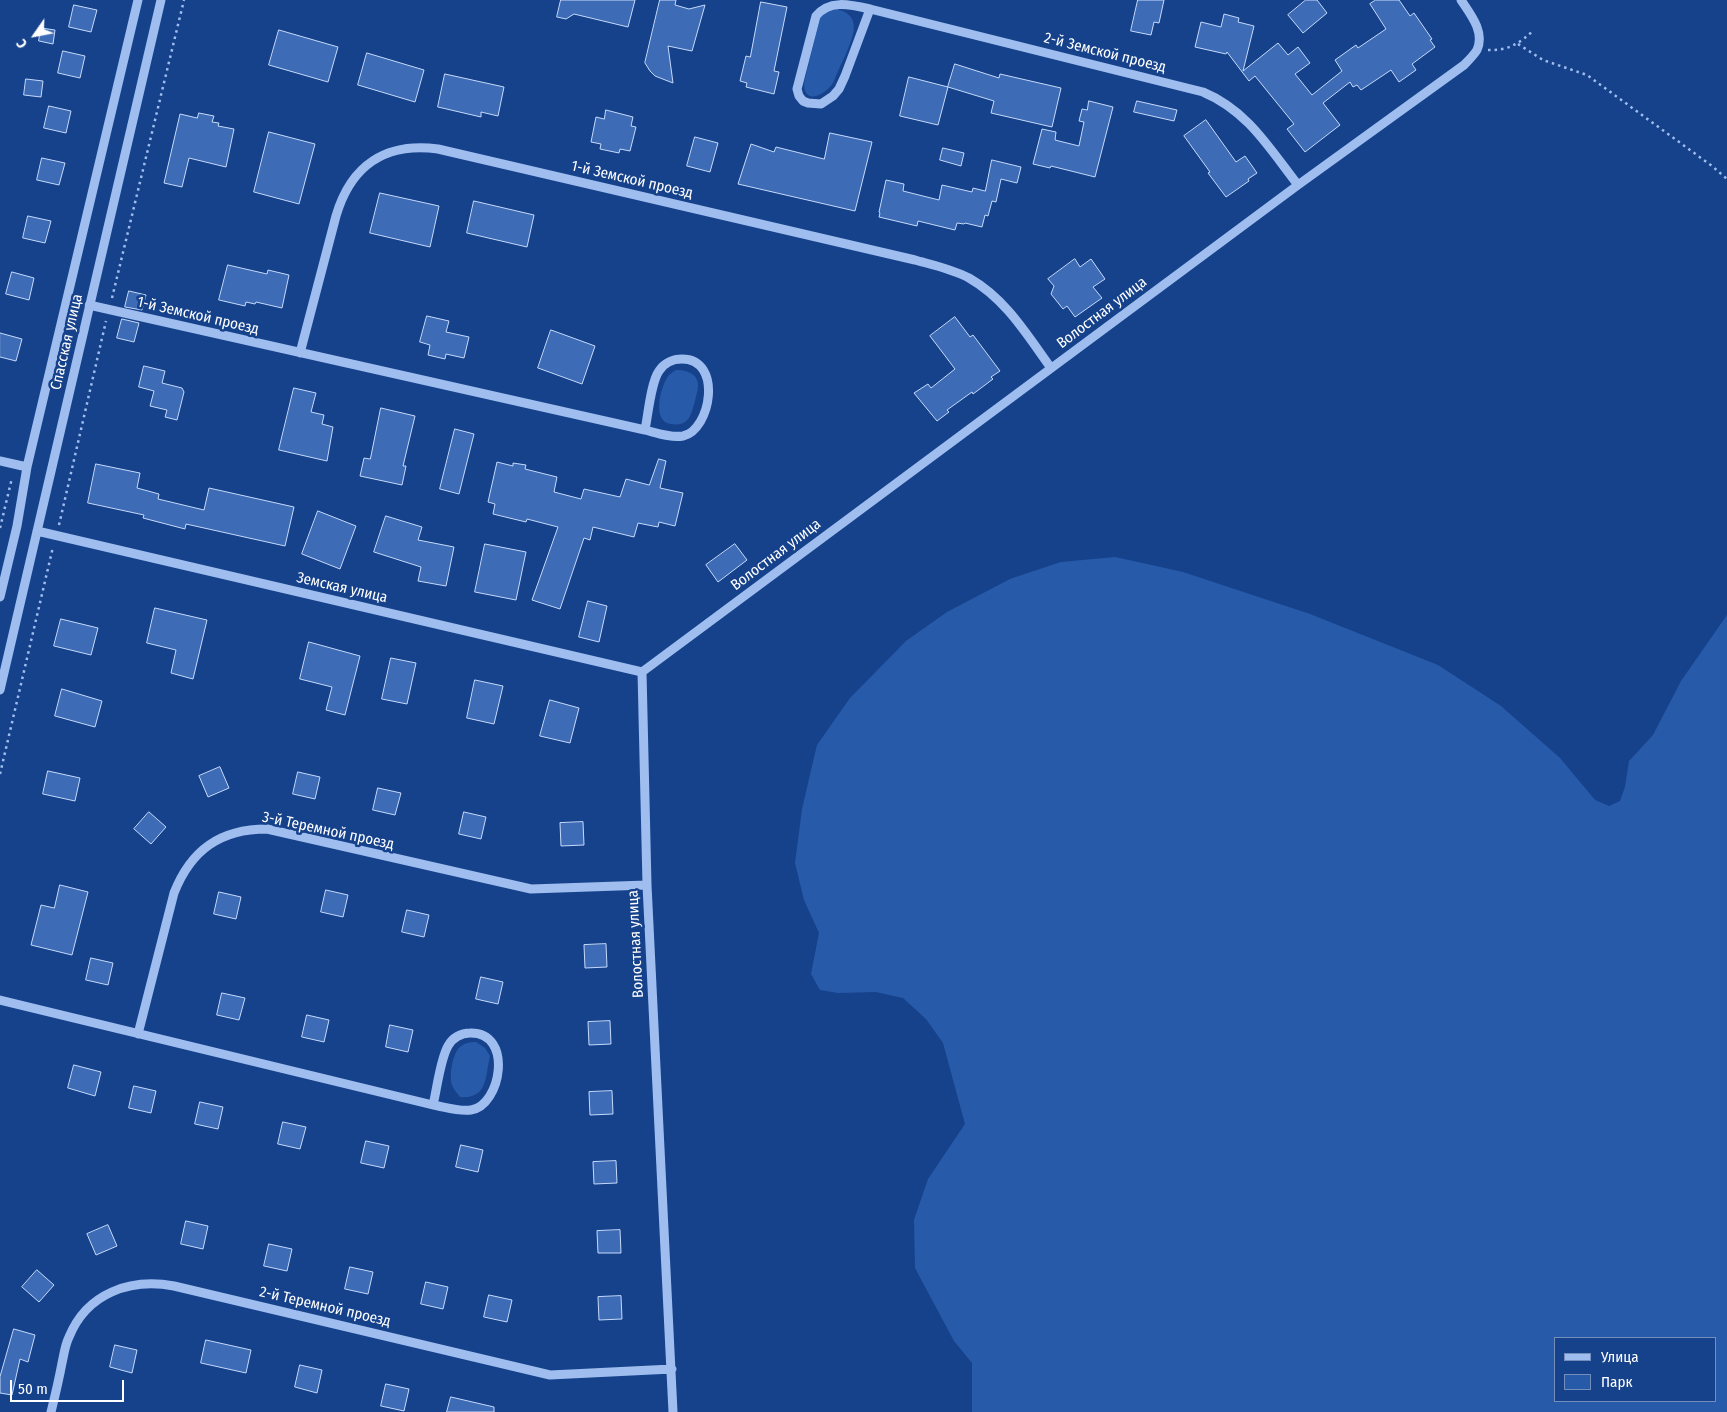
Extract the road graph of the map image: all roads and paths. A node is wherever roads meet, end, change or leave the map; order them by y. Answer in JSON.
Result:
{"nodes":[{"id":1,"x":138,"y":0,"type":"edge"},
{"id":2,"x":160,"y":0,"type":"edge"},
{"id":3,"x":184,"y":0,"type":"edge"},
{"id":4,"x":1461,"y":0,"type":"edge"},
{"id":5,"x":870,"y":8,"type":"junction"},
{"id":6,"x":1534,"y":30,"type":"dead end"},
{"id":7,"x":1518,"y":44,"type":"junction"},
{"id":8,"x":1476,"y":50,"type":"junction"},
{"id":9,"x":1727,"y":179,"type":"edge"},
{"id":10,"x":1298,"y":185,"type":"junction"},
{"id":11,"x":89,"y":305,"type":"junction"},
{"id":12,"x":109,"y":310,"type":"junction"},
{"id":13,"x":300,"y":353,"type":"junction"},
{"id":14,"x":1051,"y":368,"type":"junction"},
{"id":15,"x":645,"y":430,"type":"junction"},
{"id":16,"x":0,"y":461,"type":"edge"},
{"id":17,"x":27,"y":467,"type":"junction"},
{"id":18,"x":37,"y":531,"type":"junction"},
{"id":19,"x":56,"y":535,"type":"junction"},
{"id":20,"x":0,"y":597,"type":"edge"},
{"id":21,"x":642,"y":672,"type":"junction"},
{"id":22,"x":0,"y":690,"type":"edge"},
{"id":23,"x":0,"y":774,"type":"edge"},
{"id":24,"x":647,"y":885,"type":"junction"},
{"id":25,"x":0,"y":1000,"type":"edge"},
{"id":26,"x":138,"y":1034,"type":"junction"},
{"id":27,"x":433,"y":1105,"type":"junction"},
{"id":28,"x":672,"y":1370,"type":"junction"},
{"id":29,"x":51,"y":1412,"type":"edge"},
{"id":30,"x":673,"y":1412,"type":"edge"}],
"edges":[{"from":1,"to":17,"type":"street","name":"Спасская улица"},
{"from":2,"to":11,"type":"street","name":"Спасская улица"},
{"from":3,"to":12,"type":"path"},
{"from":4,"to":8,"type":"street"},
{"from":5,"to":5,"type":"street","name":"2-й Земской проезд"},
{"from":5,"to":10,"type":"street","name":"2-й Земской проезд"},
{"from":6,"to":7,"type":"path"},
{"from":7,"to":8,"type":"path"},
{"from":7,"to":9,"type":"path"},
{"from":8,"to":10,"type":"street","name":"Волостная улица"},
{"from":10,"to":14,"type":"street","name":"Волостная улица"},
{"from":11,"to":12,"type":"street","name":"1-й Земской проезд"},
{"from":11,"to":18,"type":"street","name":"Спасская улица"},
{"from":12,"to":13,"type":"street","name":"1-й Земской проезд"},
{"from":12,"to":19,"type":"path"},
{"from":13,"to":14,"type":"street","name":"1-й Земской проезд"},
{"from":13,"to":15,"type":"street","name":"1-й Земской проезд"},
{"from":14,"to":21,"type":"street","name":"Волостная улица"},
{"from":15,"to":15,"type":"street","name":"1-й Земской проезд"},
{"from":16,"to":17,"type":"street"},
{"from":17,"to":20,"type":"street","name":"Спасская улица"},
{"from":18,"to":19,"type":"street","name":"Земская улица"},
{"from":18,"to":22,"type":"street","name":"Спасская улица"},
{"from":19,"to":21,"type":"street","name":"Земская улица"},
{"from":19,"to":23,"type":"path"},
{"from":21,"to":24,"type":"street","name":"Волостная улица"},
{"from":24,"to":26,"type":"street","name":"3-й Теремной проезд"},
{"from":24,"to":28,"type":"street","name":"Волостная улица"},
{"from":25,"to":26,"type":"street"},
{"from":26,"to":27,"type":"street"},
{"from":27,"to":27,"type":"street"},
{"from":28,"to":29,"type":"street","name":"2-й Теремной проезд"},
{"from":28,"to":30,"type":"street","name":"Волостная улица"}]}
